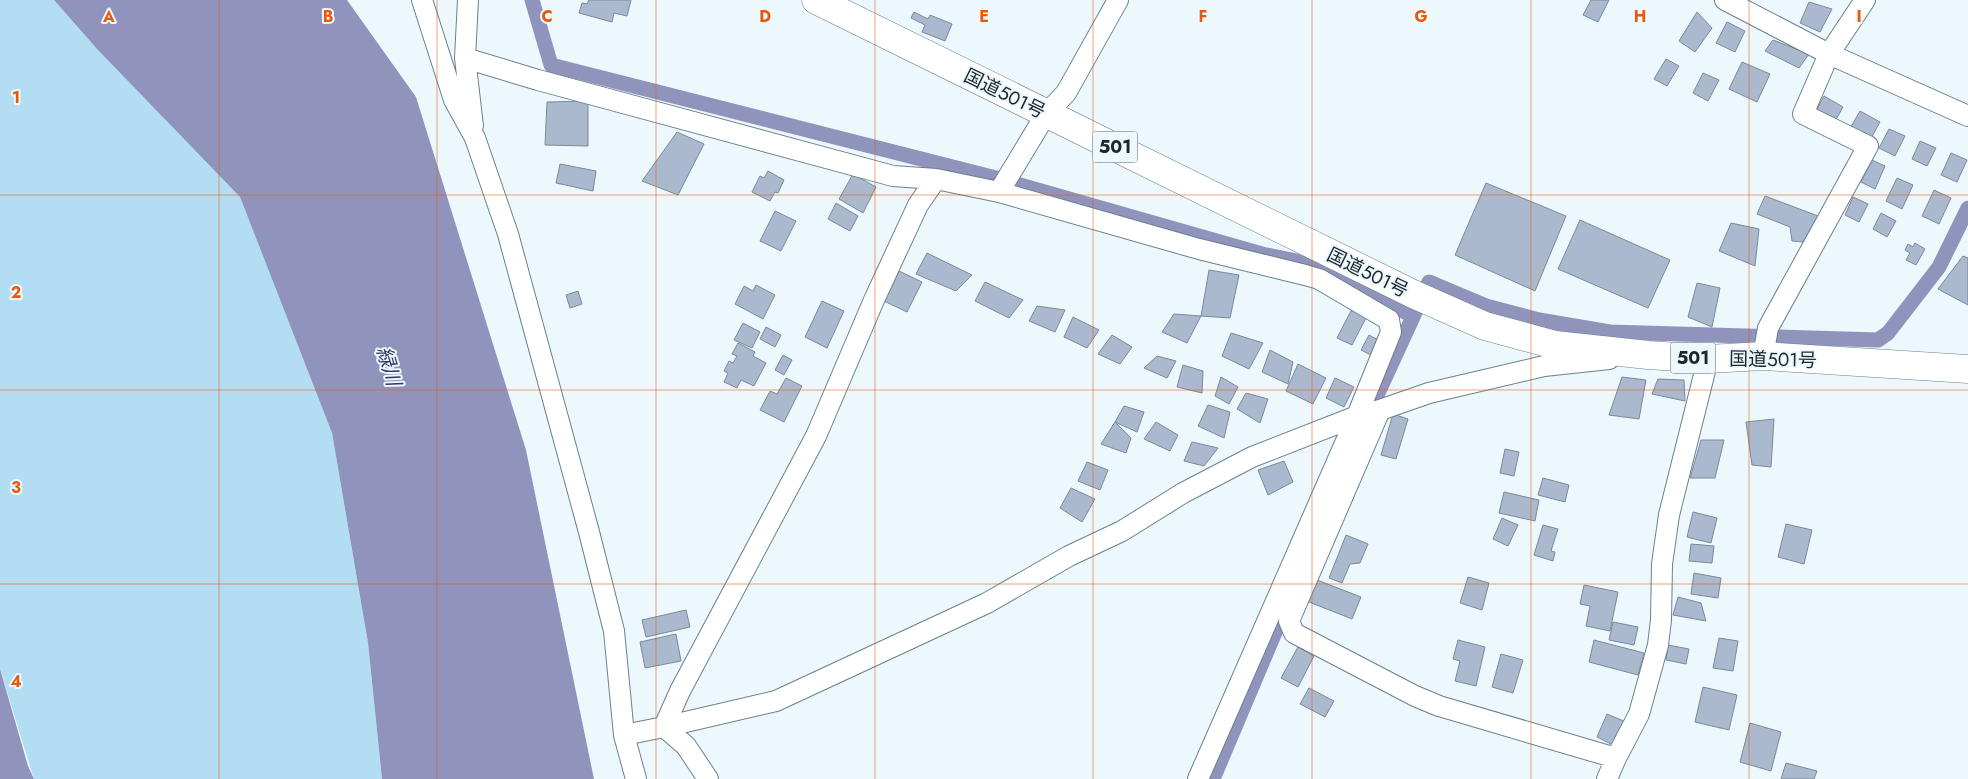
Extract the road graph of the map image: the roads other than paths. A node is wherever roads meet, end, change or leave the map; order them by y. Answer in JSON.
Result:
{"nodes":[{"id":1,"x":422,"y":0,"type":"edge"},
{"id":2,"x":468,"y":0,"type":"edge"},
{"id":3,"x":816,"y":0,"type":"edge"},
{"id":4,"x":1118,"y":0,"type":"edge"},
{"id":5,"x":1725,"y":0,"type":"edge"},
{"id":6,"x":1865,"y":0,"type":"edge"},
{"id":7,"x":1829,"y":54,"type":"junction"},
{"id":8,"x":464,"y":58,"type":"junction"},
{"id":9,"x":1046,"y":114,"type":"junction"},
{"id":10,"x":1968,"y":116,"type":"edge"},
{"id":11,"x":475,"y":138,"type":"junction"},
{"id":12,"x":936,"y":179,"type":"junction"},
{"id":13,"x":1003,"y":185,"type":"junction"},
{"id":14,"x":1765,"y":343,"type":"junction"},
{"id":15,"x":1648,"y":356,"type":"junction"},
{"id":16,"x":1708,"y":359,"type":"junction"},
{"id":17,"x":1968,"y":369,"type":"edge"},
{"id":18,"x":1380,"y":410,"type":"junction"},
{"id":19,"x":1357,"y":416,"type":"junction"},
{"id":20,"x":664,"y":727,"type":"junction"},
{"id":21,"x":624,"y":735,"type":"junction"},
{"id":22,"x":1616,"y":758,"type":"junction"},
{"id":23,"x":636,"y":779,"type":"edge"},
{"id":24,"x":708,"y":779,"type":"edge"},
{"id":25,"x":1198,"y":779,"type":"edge"},
{"id":26,"x":1607,"y":779,"type":"edge"}],
"edges":[{"from":1,"to":11,"type":"street"},
{"from":2,"to":8,"type":"street"},
{"from":3,"to":9,"type":"highway","name":"国道501号","number":"501"},
{"from":4,"to":9,"type":"street"},
{"from":5,"to":7,"type":"street"},
{"from":6,"to":7,"type":"street"},
{"from":7,"to":10,"type":"street"},
{"from":7,"to":14,"type":"street"},
{"from":8,"to":11,"type":"street"},
{"from":8,"to":12,"type":"street"},
{"from":9,"to":13,"type":"street"},
{"from":9,"to":15,"type":"highway","name":"国道501号","number":"501"},
{"from":11,"to":21,"type":"street"},
{"from":12,"to":13,"type":"street"},
{"from":12,"to":20,"type":"street"},
{"from":13,"to":19,"type":"street"},
{"from":14,"to":16,"type":"highway","name":"国道501号","number":"501"},
{"from":14,"to":17,"type":"highway","name":"国道501号","number":"501"},
{"from":15,"to":16,"type":"highway","name":"国道501号","number":"501"},
{"from":15,"to":18,"type":"street"},
{"from":16,"to":22,"type":"street"},
{"from":18,"to":19,"type":"street"},
{"from":18,"to":22,"type":"street"},
{"from":19,"to":20,"type":"street"},
{"from":19,"to":25,"type":"street"},
{"from":20,"to":21,"type":"street"},
{"from":20,"to":24,"type":"street"},
{"from":21,"to":23,"type":"street"},
{"from":22,"to":26,"type":"street"}]}
